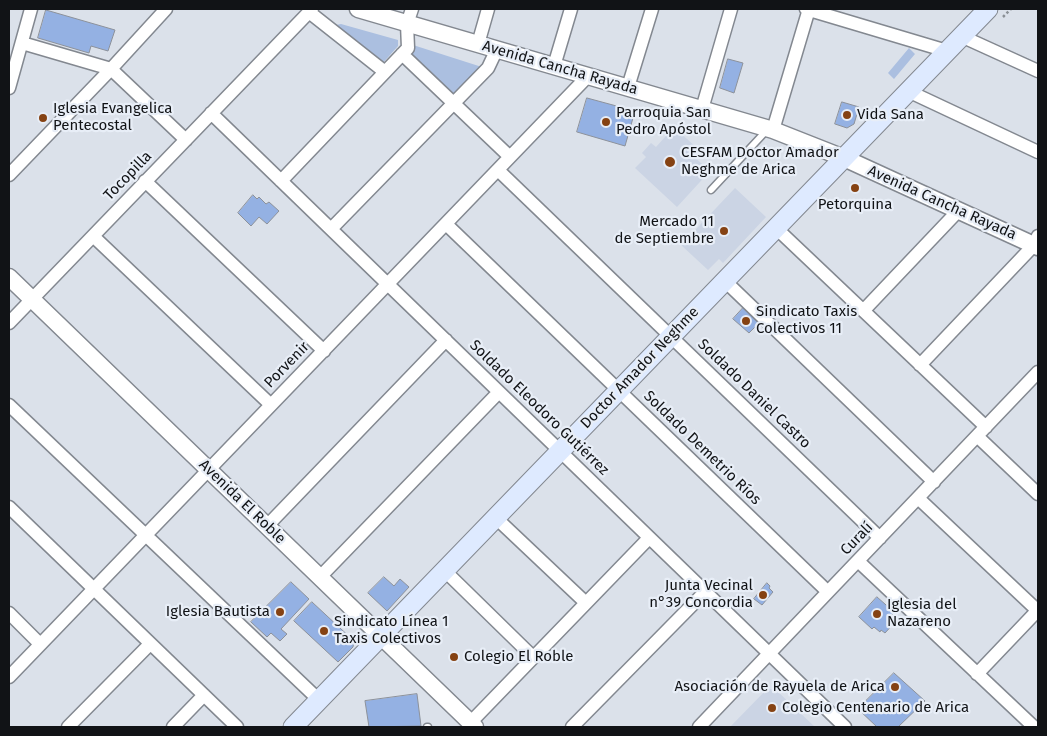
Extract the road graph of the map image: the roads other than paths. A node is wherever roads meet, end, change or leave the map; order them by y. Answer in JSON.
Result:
{"nodes":[{"id":1,"x":31,"y":9,"type":"edge"},
{"id":2,"x":166,"y":9,"type":"edge"},
{"id":3,"x":358,"y":9,"type":"edge"},
{"id":4,"x":488,"y":9,"type":"edge"},
{"id":5,"x":571,"y":9,"type":"edge"},
{"id":6,"x":652,"y":9,"type":"edge"},
{"id":7,"x":731,"y":9,"type":"edge"},
{"id":8,"x":807,"y":9,"type":"edge"},
{"id":9,"x":988,"y":9,"type":"edge"},
{"id":10,"x":310,"y":10,"type":"edge"},
{"id":11,"x":410,"y":16,"type":"edge"},
{"id":12,"x":961,"y":36,"type":"junction"},
{"id":13,"x":22,"y":43,"type":"junction"},
{"id":14,"x":478,"y":44,"type":"junction"},
{"id":15,"x":497,"y":49,"type":"junction"},
{"id":16,"x":947,"y":51,"type":"junction"},
{"id":17,"x":402,"y":54,"type":"junction"},
{"id":18,"x":554,"y":66,"type":"junction"},
{"id":19,"x":111,"y":69,"type":"junction"},
{"id":20,"x":1038,"y":71,"type":"edge"},
{"id":21,"x":385,"y":72,"type":"junction"},
{"id":22,"x":588,"y":76,"type":"junction"},
{"id":23,"x":9,"y":88,"type":"edge"},
{"id":24,"x":628,"y":88,"type":"junction"},
{"id":25,"x":908,"y":92,"type":"junction"},
{"id":26,"x":453,"y":104,"type":"junction"},
{"id":27,"x":702,"y":109,"type":"junction"},
{"id":28,"x":211,"y":113,"type":"junction"},
{"id":29,"x":771,"y":130,"type":"junction"},
{"id":30,"x":186,"y":140,"type":"junction"},
{"id":31,"x":1038,"y":152,"type":"edge"},
{"id":32,"x":510,"y":157,"type":"junction"},
{"id":33,"x":844,"y":158,"type":"junction"},
{"id":34,"x":498,"y":170,"type":"junction"},
{"id":35,"x":9,"y":175,"type":"edge"},
{"id":36,"x":145,"y":181,"type":"junction"},
{"id":37,"x":281,"y":181,"type":"junction"},
{"id":38,"x":712,"y":190,"type":"dead end"},
{"id":39,"x":959,"y":210,"type":"junction"},
{"id":40,"x":446,"y":224,"type":"junction"},
{"id":41,"x":776,"y":228,"type":"junction"},
{"id":42,"x":331,"y":229,"type":"junction"},
{"id":43,"x":93,"y":236,"type":"junction"},
{"id":44,"x":1037,"y":242,"type":"edge"},
{"id":45,"x":9,"y":277,"type":"edge"},
{"id":46,"x":725,"y":281,"type":"junction"},
{"id":47,"x":388,"y":284,"type":"junction"},
{"id":48,"x":32,"y":299,"type":"junction"},
{"id":49,"x":864,"y":310,"type":"junction"},
{"id":50,"x":9,"y":323,"type":"edge"},
{"id":51,"x":671,"y":336,"type":"junction"},
{"id":52,"x":446,"y":340,"type":"junction"},
{"id":53,"x":324,"y":351,"type":"junction"},
{"id":54,"x":920,"y":364,"type":"junction"},
{"id":55,"x":1038,"y":372,"type":"edge"},
{"id":56,"x":619,"y":390,"type":"junction"},
{"id":57,"x":499,"y":392,"type":"junction"},
{"id":58,"x":9,"y":405,"type":"edge"},
{"id":59,"x":271,"y":405,"type":"junction"},
{"id":60,"x":982,"y":432,"type":"junction"},
{"id":61,"x":560,"y":451,"type":"junction"},
{"id":62,"x":208,"y":470,"type":"junction"},
{"id":63,"x":934,"y":482,"type":"junction"},
{"id":64,"x":1038,"y":494,"type":"edge"},
{"id":65,"x":918,"y":498,"type":"junction"},
{"id":66,"x":9,"y":507,"type":"edge"},
{"id":67,"x":496,"y":517,"type":"junction"},
{"id":68,"x":267,"y":526,"type":"junction"},
{"id":69,"x":146,"y":535,"type":"junction"},
{"id":70,"x":649,"y":538,"type":"junction"},
{"id":71,"x":880,"y":538,"type":"junction"},
{"id":72,"x":858,"y":561,"type":"junction"},
{"id":73,"x":444,"y":570,"type":"junction"},
{"id":74,"x":320,"y":577,"type":"junction"},
{"id":75,"x":94,"y":589,"type":"junction"},
{"id":76,"x":705,"y":592,"type":"junction"},
{"id":77,"x":828,"y":592,"type":"junction"},
{"id":78,"x":586,"y":603,"type":"junction"},
{"id":79,"x":1038,"y":611,"type":"edge"},
{"id":80,"x":9,"y":613,"type":"edge"},
{"id":81,"x":381,"y":636,"type":"junction"},
{"id":82,"x":40,"y":644,"type":"junction"},
{"id":83,"x":150,"y":644,"type":"junction"},
{"id":84,"x":769,"y":654,"type":"junction"},
{"id":85,"x":533,"y":657,"type":"junction"},
{"id":86,"x":977,"y":674,"type":"junction"},
{"id":87,"x":9,"y":677,"type":"edge"},
{"id":88,"x":204,"y":695,"type":"junction"},
{"id":89,"x":319,"y":700,"type":"junction"},
{"id":90,"x":473,"y":725,"type":"edge"},
{"id":91,"x":68,"y":727,"type":"edge"},
{"id":92,"x":172,"y":727,"type":"edge"},
{"id":93,"x":237,"y":727,"type":"edge"},
{"id":94,"x":293,"y":727,"type":"edge"},
{"id":95,"x":572,"y":727,"type":"edge"},
{"id":96,"x":699,"y":727,"type":"edge"},
{"id":97,"x":845,"y":727,"type":"edge"},
{"id":98,"x":1034,"y":727,"type":"edge"}],
"edges":[{"from":1,"to":13,"type":"street"},
{"from":2,"to":19,"type":"street"},
{"from":3,"to":11,"type":"street","name":"Avenida Cancha Rayada"},
{"from":4,"to":14,"type":"street"},
{"from":5,"to":18,"type":"street"},
{"from":6,"to":24,"type":"street"},
{"from":7,"to":27,"type":"street"},
{"from":8,"to":16,"type":"street"},
{"from":8,"to":29,"type":"street"},
{"from":9,"to":12,"type":"main road","name":"Doctor Amador Neghme"},
{"from":10,"to":21,"type":"street"},
{"from":10,"to":28,"type":"street","name":"Tocopilla"},
{"from":11,"to":14,"type":"street","name":"Avenida Cancha Rayada"},
{"from":11,"to":17,"type":"street"},
{"from":12,"to":16,"type":"main road","name":"Doctor Amador Neghme"},
{"from":12,"to":20,"type":"street"},
{"from":13,"to":19,"type":"street"},
{"from":13,"to":23,"type":"street"},
{"from":14,"to":15,"type":"street","name":"Avenida Cancha Rayada"},
{"from":15,"to":18,"type":"street","name":"Avenida Cancha Rayada"},
{"from":15,"to":26,"type":"street"},
{"from":16,"to":25,"type":"main road","name":"Doctor Amador Neghme"},
{"from":17,"to":21,"type":"street"},
{"from":17,"to":26,"type":"street"},
{"from":18,"to":22,"type":"street","name":"Avenida Cancha Rayada"},
{"from":19,"to":30,"type":"street"},
{"from":19,"to":35,"type":"street"},
{"from":21,"to":37,"type":"street"},
{"from":22,"to":24,"type":"street","name":"Avenida Cancha Rayada"},
{"from":22,"to":32,"type":"street","name":"Porvenir"},
{"from":24,"to":27,"type":"street","name":"Avenida Cancha Rayada"},
{"from":25,"to":31,"type":"street"},
{"from":25,"to":33,"type":"main road","name":"Doctor Amador Neghme"},
{"from":26,"to":32,"type":"street"},
{"from":26,"to":42,"type":"street"},
{"from":27,"to":29,"type":"street","name":"Avenida Cancha Rayada"},
{"from":28,"to":30,"type":"street","name":"Tocopilla"},
{"from":28,"to":37,"type":"street","name":"Soldado Eleodoro Gutiérrez"},
{"from":29,"to":33,"type":"street","name":"Avenida Cancha Rayada"},
{"from":29,"to":38,"type":"lane"},
{"from":30,"to":36,"type":"street","name":"Tocopilla"},
{"from":32,"to":34,"type":"street","name":"Porvenir"},
{"from":33,"to":39,"type":"street","name":"Avenida Cancha Rayada"},
{"from":33,"to":41,"type":"main road","name":"Doctor Amador Neghme"},
{"from":34,"to":40,"type":"street","name":"Porvenir"},
{"from":34,"to":51,"type":"street","name":"Soldado Daniel Castro"},
{"from":36,"to":43,"type":"street","name":"Tocopilla"},
{"from":36,"to":53,"type":"street"},
{"from":37,"to":42,"type":"street","name":"Soldado Eleodoro Gutiérrez"},
{"from":39,"to":44,"type":"street","name":"Avenida Cancha Rayada"},
{"from":39,"to":49,"type":"street"},
{"from":40,"to":47,"type":"street","name":"Porvenir"},
{"from":40,"to":56,"type":"street","name":"Soldado Demetrio Ríos"},
{"from":41,"to":46,"type":"main road","name":"Doctor Amador Neghme"},
{"from":41,"to":49,"type":"street"},
{"from":42,"to":47,"type":"street","name":"Soldado Eleodoro Gutiérrez"},
{"from":43,"to":48,"type":"street","name":"Tocopilla"},
{"from":43,"to":59,"type":"street"},
{"from":44,"to":54,"type":"street"},
{"from":45,"to":48,"type":"street","name":"Avenida El Roble"},
{"from":46,"to":51,"type":"main road","name":"Doctor Amador Neghme"},
{"from":46,"to":63,"type":"street"},
{"from":47,"to":52,"type":"street","name":"Soldado Eleodoro Gutiérrez"},
{"from":47,"to":53,"type":"street","name":"Porvenir"},
{"from":48,"to":50,"type":"street","name":"Tocopilla"},
{"from":48,"to":62,"type":"street","name":"Avenida El Roble"},
{"from":49,"to":54,"type":"street"},
{"from":51,"to":56,"type":"main road","name":"Doctor Amador Neghme"},
{"from":51,"to":71,"type":"street","name":"Soldado Daniel Castro"},
{"from":52,"to":57,"type":"street","name":"Soldado Eleodoro Gutiérrez"},
{"from":52,"to":68,"type":"street"},
{"from":53,"to":59,"type":"street","name":"Porvenir"},
{"from":54,"to":60,"type":"street"},
{"from":55,"to":60,"type":"street","name":"Curalí"},
{"from":56,"to":61,"type":"main road","name":"Doctor Amador Neghme"},
{"from":56,"to":77,"type":"street","name":"Soldado Demetrio Ríos"},
{"from":57,"to":61,"type":"street","name":"Soldado Eleodoro Gutiérrez"},
{"from":57,"to":74,"type":"street"},
{"from":58,"to":69,"type":"street"},
{"from":59,"to":62,"type":"street","name":"Porvenir"},
{"from":60,"to":63,"type":"street","name":"Curalí"},
{"from":60,"to":64,"type":"street"},
{"from":61,"to":67,"type":"main road","name":"Doctor Amador Neghme"},
{"from":61,"to":70,"type":"street","name":"Soldado Eleodoro Gutiérrez"},
{"from":62,"to":68,"type":"street","name":"Avenida El Roble"},
{"from":62,"to":69,"type":"street","name":"Porvenir"},
{"from":63,"to":65,"type":"street","name":"Curalí"},
{"from":65,"to":71,"type":"street","name":"Curalí"},
{"from":65,"to":79,"type":"street"},
{"from":66,"to":75,"type":"street"},
{"from":67,"to":73,"type":"main road","name":"Doctor Amador Neghme"},
{"from":67,"to":78,"type":"street"},
{"from":68,"to":74,"type":"street","name":"Avenida El Roble"},
{"from":69,"to":75,"type":"street","name":"Porvenir"},
{"from":69,"to":89,"type":"street"},
{"from":70,"to":76,"type":"street","name":"Soldado Eleodoro Gutiérrez"},
{"from":70,"to":78,"type":"street"},
{"from":71,"to":72,"type":"street","name":"Curalí"},
{"from":72,"to":77,"type":"street","name":"Curalí"},
{"from":72,"to":86,"type":"street"},
{"from":73,"to":81,"type":"main road","name":"Doctor Amador Neghme"},
{"from":73,"to":85,"type":"street"},
{"from":74,"to":81,"type":"street","name":"Avenida El Roble"},
{"from":75,"to":82,"type":"street","name":"Porvenir"},
{"from":75,"to":83,"type":"street"},
{"from":76,"to":84,"type":"street","name":"Soldado Eleodoro Gutiérrez"},
{"from":76,"to":95,"type":"street"},
{"from":77,"to":84,"type":"street","name":"Curalí"},
{"from":78,"to":85,"type":"street"},
{"from":79,"to":86,"type":"street"},
{"from":80,"to":82,"type":"street"},
{"from":81,"to":89,"type":"main road","name":"Doctor Amador Neghme"},
{"from":81,"to":90,"type":"street","name":"Avenida El Roble"},
{"from":82,"to":87,"type":"street","name":"Porvenir"},
{"from":83,"to":88,"type":"street"},
{"from":83,"to":91,"type":"street"},
{"from":84,"to":96,"type":"street","name":"Curalí"},
{"from":84,"to":97,"type":"street","name":"Soldado Eleodoro Gutiérrez"},
{"from":85,"to":90,"type":"street"},
{"from":86,"to":98,"type":"street"},
{"from":88,"to":92,"type":"street"},
{"from":88,"to":93,"type":"street"},
{"from":89,"to":94,"type":"main road","name":"Doctor Amador Neghme"}]}
